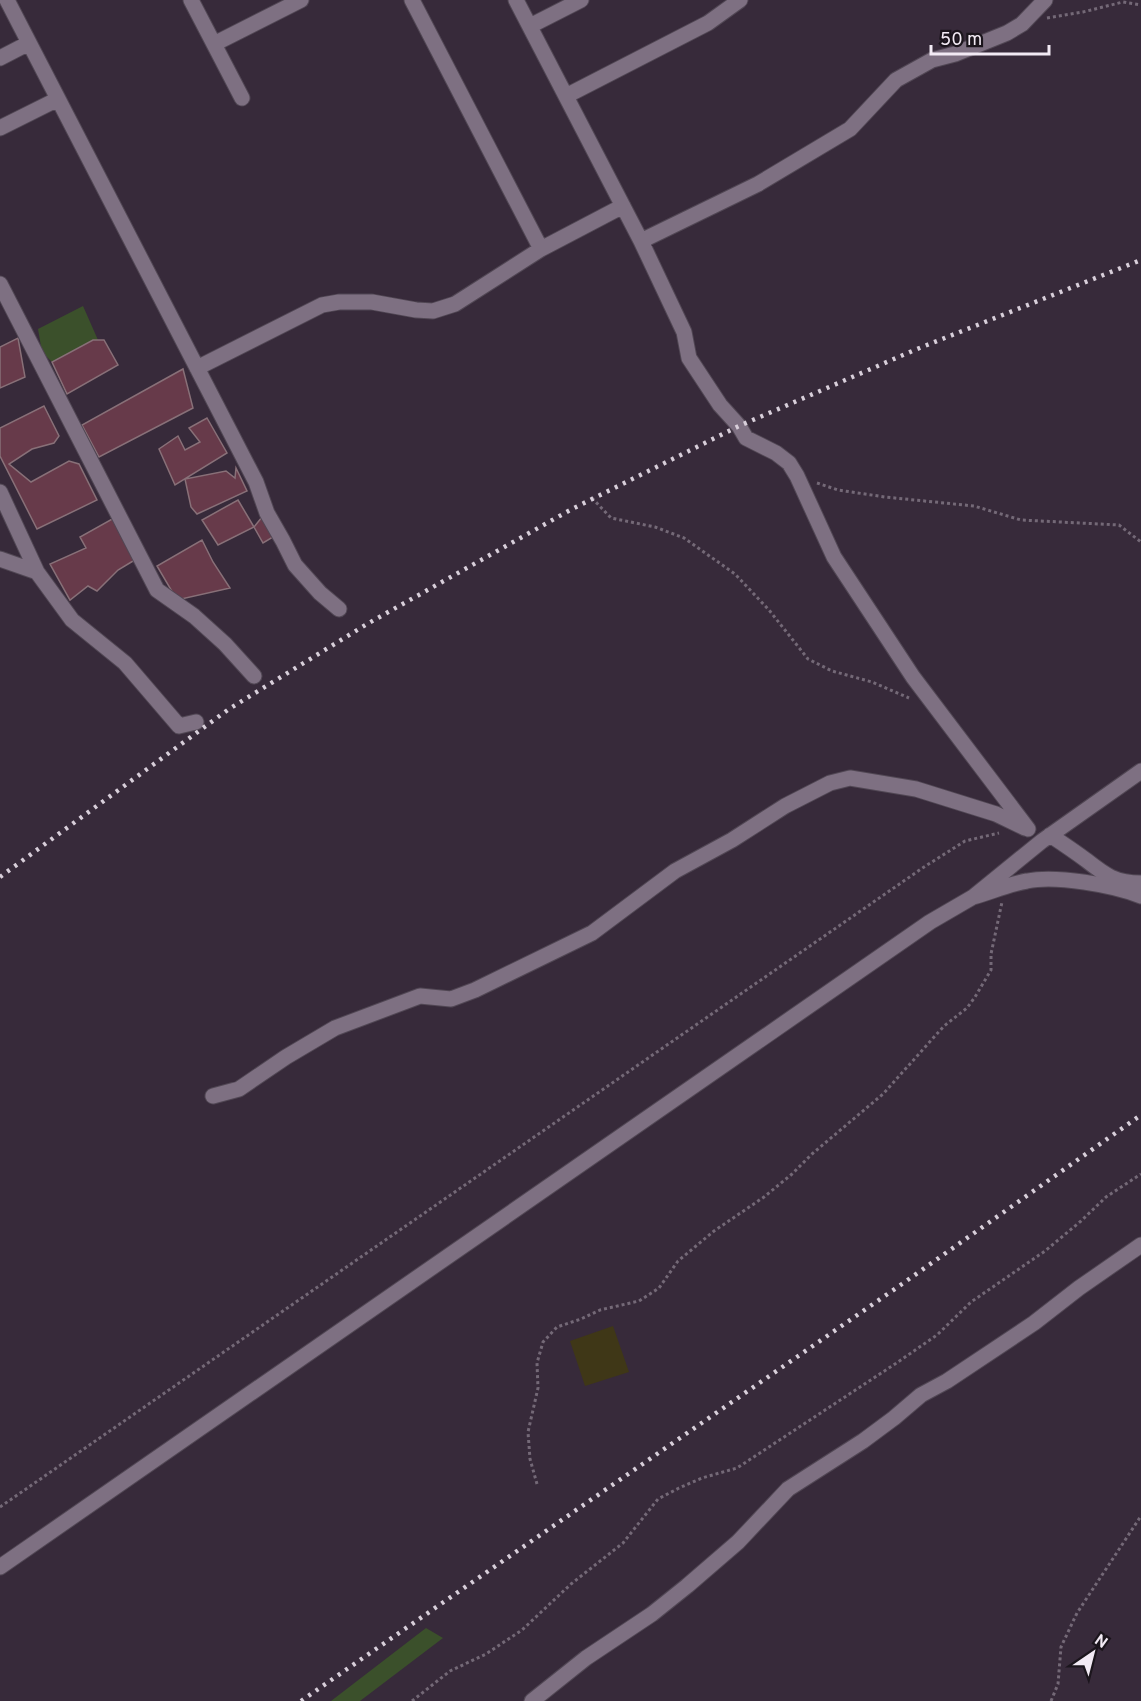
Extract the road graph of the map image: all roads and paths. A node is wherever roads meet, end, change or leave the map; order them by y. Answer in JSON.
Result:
{"nodes":[{"id":1,"x":7,"y":0,"type":"edge"},
{"id":2,"x":191,"y":0,"type":"edge"},
{"id":3,"x":301,"y":0,"type":"edge"},
{"id":4,"x":412,"y":0,"type":"edge"},
{"id":5,"x":516,"y":0,"type":"edge"},
{"id":6,"x":581,"y":0,"type":"edge"},
{"id":7,"x":740,"y":0,"type":"edge"},
{"id":8,"x":1045,"y":0,"type":"edge"},
{"id":9,"x":1141,"y":5,"type":"edge"},
{"id":10,"x":1030,"y":15,"type":"junction"},
{"id":11,"x":530,"y":26,"type":"junction"},
{"id":12,"x":29,"y":43,"type":"junction"},
{"id":13,"x":214,"y":44,"type":"junction"},
{"id":14,"x":0,"y":58,"type":"edge"},
{"id":15,"x":566,"y":96,"type":"junction"},
{"id":16,"x":242,"y":98,"type":"dead end"},
{"id":17,"x":58,"y":99,"type":"junction"},
{"id":18,"x":0,"y":128,"type":"edge"},
{"id":19,"x":622,"y":206,"type":"junction"},
{"id":20,"x":641,"y":241,"type":"junction"},
{"id":21,"x":541,"y":249,"type":"junction"},
{"id":22,"x":0,"y":284,"type":"edge"},
{"id":23,"x":197,"y":368,"type":"junction"},
{"id":24,"x":797,"y":476,"type":"junction"},
{"id":25,"x":0,"y":492,"type":"edge"},
{"id":26,"x":592,"y":498,"type":"dead end"},
{"id":27,"x":1141,"y":542,"type":"edge"},
{"id":28,"x":0,"y":558,"type":"edge"},
{"id":29,"x":37,"y":572,"type":"junction"},
{"id":30,"x":339,"y":609,"type":"dead end"},
{"id":31,"x":254,"y":676,"type":"dead end"},
{"id":32,"x":930,"y":700,"type":"junction"},
{"id":33,"x":196,"y":722,"type":"dead end"},
{"id":34,"x":1141,"y":771,"type":"edge"},
{"id":35,"x":1028,"y":829,"type":"junction"},
{"id":36,"x":1050,"y":836,"type":"junction"},
{"id":37,"x":1141,"y":883,"type":"edge"},
{"id":38,"x":1003,"y":888,"type":"junction"},
{"id":39,"x":1141,"y":896,"type":"edge"},
{"id":40,"x":973,"y":897,"type":"junction"},
{"id":41,"x":213,"y":1096,"type":"dead end"},
{"id":42,"x":1141,"y":1174,"type":"edge"},
{"id":43,"x":1141,"y":1245,"type":"edge"},
{"id":44,"x":537,"y":1484,"type":"dead end"},
{"id":45,"x":0,"y":1507,"type":"edge"},
{"id":46,"x":1141,"y":1516,"type":"edge"},
{"id":47,"x":0,"y":1568,"type":"edge"},
{"id":48,"x":412,"y":1701,"type":"edge"},
{"id":49,"x":532,"y":1701,"type":"edge"},
{"id":50,"x":1051,"y":1701,"type":"edge"}],
"edges":[{"from":1,"to":12,"type":"street"},
{"from":2,"to":13,"type":"street"},
{"from":3,"to":13,"type":"street"},
{"from":4,"to":21,"type":"street"},
{"from":5,"to":11,"type":"street"},
{"from":6,"to":11,"type":"street"},
{"from":7,"to":15,"type":"street"},
{"from":8,"to":10,"type":"street"},
{"from":9,"to":10,"type":"path"},
{"from":10,"to":20,"type":"street"},
{"from":11,"to":15,"type":"street"},
{"from":12,"to":14,"type":"street"},
{"from":12,"to":17,"type":"street"},
{"from":13,"to":16,"type":"street"},
{"from":15,"to":19,"type":"street"},
{"from":17,"to":18,"type":"street"},
{"from":17,"to":23,"type":"street"},
{"from":19,"to":20,"type":"street"},
{"from":19,"to":21,"type":"street"},
{"from":20,"to":24,"type":"street"},
{"from":21,"to":23,"type":"street"},
{"from":22,"to":31,"type":"street"},
{"from":23,"to":30,"type":"street"},
{"from":24,"to":27,"type":"path"},
{"from":24,"to":32,"type":"street"},
{"from":25,"to":29,"type":"street"},
{"from":26,"to":32,"type":"path"},
{"from":28,"to":29,"type":"street"},
{"from":29,"to":33,"type":"street"},
{"from":32,"to":35,"type":"street"},
{"from":34,"to":36,"type":"street"},
{"from":35,"to":41,"type":"street"},
{"from":35,"to":45,"type":"path"},
{"from":36,"to":37,"type":"street"},
{"from":36,"to":40,"type":"street"},
{"from":38,"to":39,"type":"street"},
{"from":38,"to":40,"type":"street"},
{"from":38,"to":44,"type":"path"},
{"from":40,"to":47,"type":"street"},
{"from":42,"to":48,"type":"path"},
{"from":43,"to":49,"type":"street"},
{"from":46,"to":50,"type":"path"}]}
